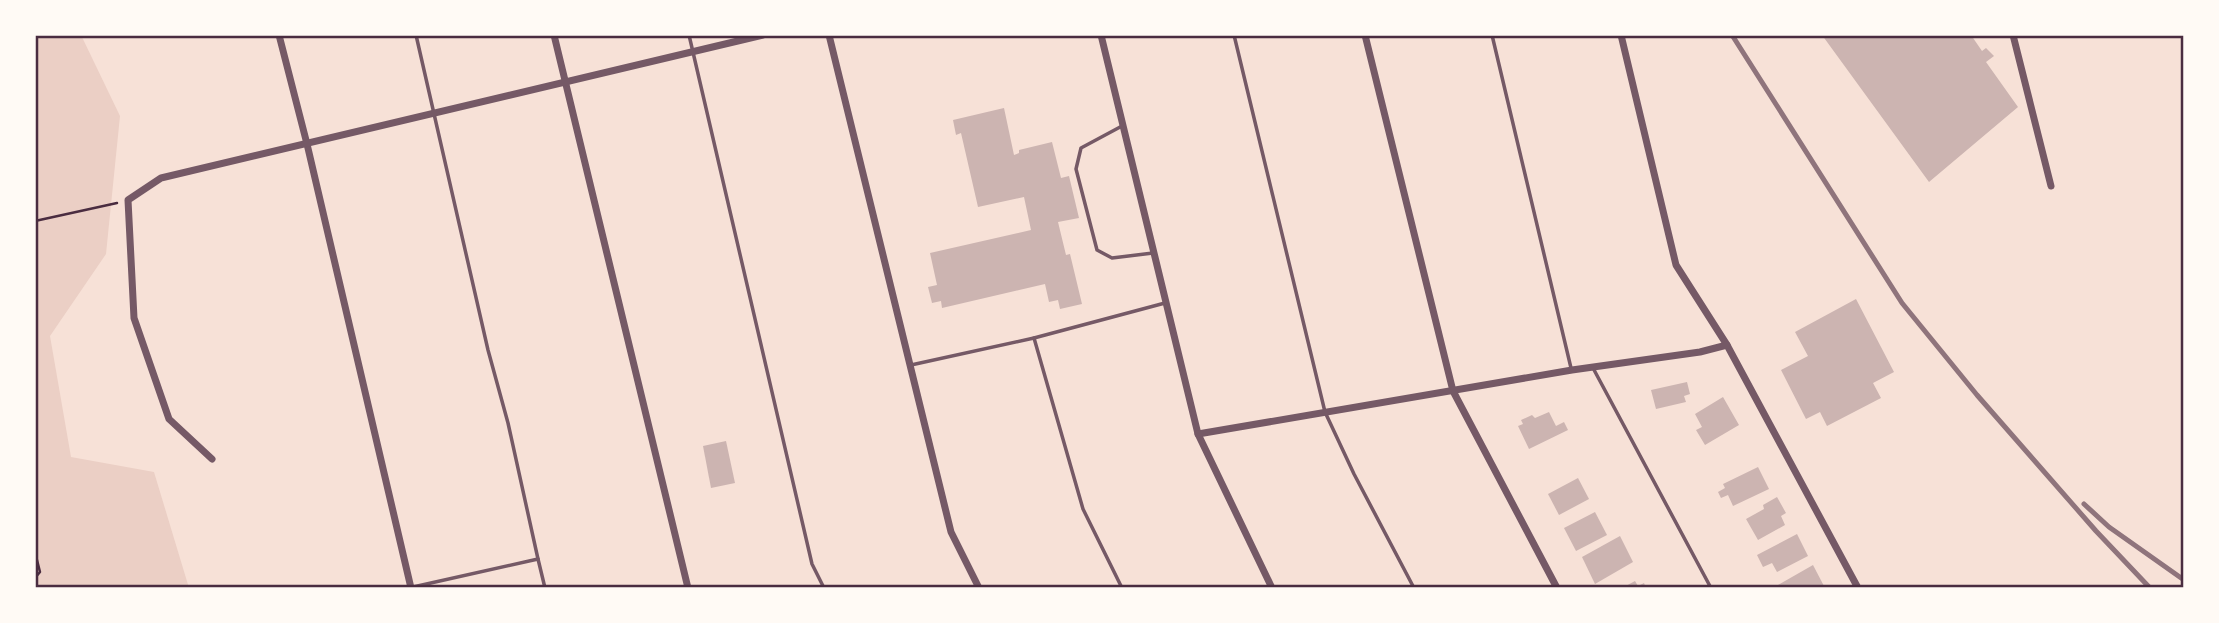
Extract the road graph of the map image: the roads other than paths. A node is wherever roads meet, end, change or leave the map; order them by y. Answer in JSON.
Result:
{"nodes":[{"id":1,"x":279,"y":35,"type":"edge"},
{"id":2,"x":416,"y":35,"type":"edge"},
{"id":3,"x":554,"y":35,"type":"edge"},
{"id":4,"x":689,"y":35,"type":"edge"},
{"id":5,"x":763,"y":35,"type":"edge"},
{"id":6,"x":829,"y":35,"type":"edge"},
{"id":7,"x":1101,"y":35,"type":"edge"},
{"id":8,"x":1234,"y":35,"type":"edge"},
{"id":9,"x":1365,"y":35,"type":"edge"},
{"id":10,"x":1492,"y":35,"type":"edge"},
{"id":11,"x":1621,"y":35,"type":"edge"},
{"id":12,"x":2013,"y":35,"type":"edge"},
{"id":13,"x":693,"y":52,"type":"junction"},
{"id":14,"x":565,"y":81,"type":"junction"},
{"id":15,"x":435,"y":111,"type":"junction"},
{"id":16,"x":1122,"y":126,"type":"junction"},
{"id":17,"x":307,"y":144,"type":"junction"},
{"id":18,"x":2051,"y":186,"type":"dead end"},
{"id":19,"x":1153,"y":253,"type":"junction"},
{"id":20,"x":1165,"y":303,"type":"junction"},
{"id":21,"x":1034,"y":338,"type":"junction"},
{"id":22,"x":1727,"y":345,"type":"junction"},
{"id":23,"x":911,"y":365,"type":"junction"},
{"id":24,"x":1592,"y":367,"type":"junction"},
{"id":25,"x":1572,"y":370,"type":"junction"},
{"id":26,"x":1452,"y":391,"type":"junction"},
{"id":27,"x":1325,"y":412,"type":"junction"},
{"id":28,"x":1198,"y":434,"type":"junction"},
{"id":29,"x":212,"y":459,"type":"dead end"},
{"id":30,"x":538,"y":559,"type":"junction"},
{"id":31,"x":411,"y":588,"type":"edge"},
{"id":32,"x":545,"y":588,"type":"edge"},
{"id":33,"x":688,"y":588,"type":"edge"},
{"id":34,"x":824,"y":588,"type":"edge"},
{"id":35,"x":979,"y":588,"type":"edge"},
{"id":36,"x":1122,"y":588,"type":"edge"},
{"id":37,"x":1272,"y":588,"type":"edge"},
{"id":38,"x":1413,"y":588,"type":"edge"},
{"id":39,"x":1557,"y":588,"type":"edge"},
{"id":40,"x":1711,"y":588,"type":"edge"},
{"id":41,"x":1858,"y":588,"type":"edge"}],
"edges":[{"from":1,"to":17,"type":"street"},
{"from":2,"to":15,"type":"lane"},
{"from":3,"to":14,"type":"street"},
{"from":4,"to":13,"type":"lane"},
{"from":5,"to":13,"type":"street"},
{"from":6,"to":23,"type":"street"},
{"from":7,"to":16,"type":"street"},
{"from":8,"to":27,"type":"lane"},
{"from":9,"to":26,"type":"street"},
{"from":10,"to":25,"type":"lane"},
{"from":11,"to":22,"type":"street"},
{"from":12,"to":18,"type":"street"},
{"from":13,"to":14,"type":"street"},
{"from":13,"to":34,"type":"lane"},
{"from":14,"to":15,"type":"street"},
{"from":14,"to":33,"type":"street"},
{"from":15,"to":17,"type":"street"},
{"from":15,"to":30,"type":"lane"},
{"from":16,"to":19,"type":"street"},
{"from":16,"to":19,"type":"lane"},
{"from":17,"to":29,"type":"street"},
{"from":17,"to":31,"type":"street"},
{"from":19,"to":20,"type":"street"},
{"from":20,"to":21,"type":"lane"},
{"from":20,"to":28,"type":"street"},
{"from":21,"to":23,"type":"lane"},
{"from":21,"to":36,"type":"lane"},
{"from":22,"to":24,"type":"street"},
{"from":22,"to":41,"type":"street"},
{"from":23,"to":35,"type":"street"},
{"from":24,"to":25,"type":"street"},
{"from":24,"to":40,"type":"lane"},
{"from":25,"to":26,"type":"street"},
{"from":26,"to":27,"type":"street"},
{"from":26,"to":39,"type":"street"},
{"from":27,"to":28,"type":"street"},
{"from":27,"to":38,"type":"lane"},
{"from":28,"to":37,"type":"street"},
{"from":30,"to":31,"type":"lane"},
{"from":30,"to":32,"type":"lane"}]}
